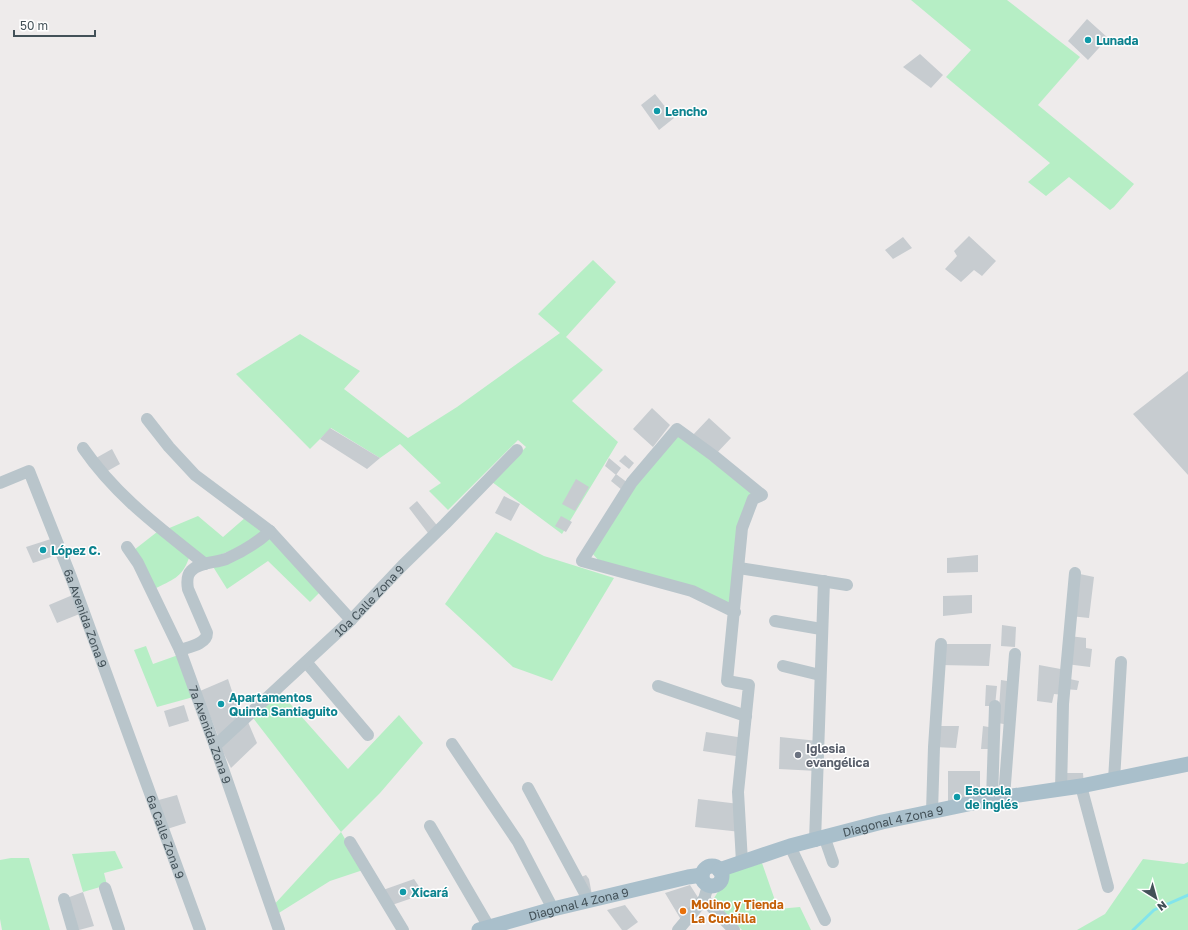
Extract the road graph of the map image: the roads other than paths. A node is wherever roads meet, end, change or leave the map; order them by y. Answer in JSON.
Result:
{"nodes":[{"id":1,"x":147,"y":419,"type":"dead end"},
{"id":2,"x":83,"y":448,"type":"dead end"},
{"id":3,"x":517,"y":450,"type":"dead end"},
{"id":4,"x":0,"y":483,"type":"edge"},
{"id":5,"x":270,"y":531,"type":"junction"},
{"id":6,"x":127,"y":547,"type":"dead end"},
{"id":7,"x":205,"y":564,"type":"junction"},
{"id":8,"x":740,"y":568,"type":"junction"},
{"id":9,"x":1075,"y":572,"type":"dead end"},
{"id":10,"x":824,"y":581,"type":"junction"},
{"id":11,"x":847,"y":585,"type":"dead end"},
{"id":12,"x":735,"y":612,"type":"junction"},
{"id":13,"x":351,"y":620,"type":"junction"},
{"id":14,"x":775,"y":621,"type":"dead end"},
{"id":15,"x":821,"y":629,"type":"junction"},
{"id":16,"x":941,"y":644,"type":"dead end"},
{"id":17,"x":180,"y":650,"type":"junction"},
{"id":18,"x":1015,"y":654,"type":"dead end"},
{"id":19,"x":306,"y":662,"type":"junction"},
{"id":20,"x":1122,"y":662,"type":"dead end"},
{"id":21,"x":782,"y":666,"type":"dead end"},
{"id":22,"x":820,"y":675,"type":"junction"},
{"id":23,"x":658,"y":686,"type":"dead end"},
{"id":24,"x":995,"y":706,"type":"dead end"},
{"id":25,"x":746,"y":716,"type":"junction"},
{"id":26,"x":368,"y":736,"type":"dead end"},
{"id":27,"x":132,"y":744,"type":"joint"},
{"id":28,"x":452,"y":744,"type":"dead end"},
{"id":29,"x":215,"y":746,"type":"junction"},
{"id":30,"x":1188,"y":764,"type":"edge"},
{"id":31,"x":1114,"y":780,"type":"junction"},
{"id":32,"x":1081,"y":786,"type":"junction"},
{"id":33,"x":528,"y":788,"type":"dead end"},
{"id":34,"x":1061,"y":790,"type":"junction"},
{"id":35,"x":998,"y":798,"type":"junction"},
{"id":36,"x":932,"y":812,"type":"junction"},
{"id":37,"x":430,"y":826,"type":"dead end"},
{"id":38,"x":820,"y":840,"type":"junction"},
{"id":39,"x":350,"y":842,"type":"dead end"},
{"id":40,"x":790,"y":846,"type":"junction"},
{"id":41,"x":742,"y":862,"type":"junction"},
{"id":42,"x":833,"y":862,"type":"dead end"},
{"id":43,"x":705,"y":887,"type":"junction"},
{"id":44,"x":1108,"y":887,"type":"dead end"},
{"id":45,"x":106,"y":888,"type":"dead end"},
{"id":46,"x":64,"y":899,"type":"dead end"},
{"id":47,"x":589,"y":901,"type":"junction"},
{"id":48,"x":553,"y":909,"type":"junction"},
{"id":49,"x":825,"y":920,"type":"dead end"},
{"id":50,"x":511,"y":926,"type":"edge"},
{"id":51,"x":484,"y":928,"type":"edge"},
{"id":52,"x":73,"y":930,"type":"edge"},
{"id":53,"x":119,"y":930,"type":"edge"},
{"id":54,"x":200,"y":930,"type":"edge"},
{"id":55,"x":279,"y":930,"type":"edge"},
{"id":56,"x":403,"y":930,"type":"edge"},
{"id":57,"x":678,"y":930,"type":"edge"},
{"id":58,"x":734,"y":930,"type":"edge"}],
"edges":[{"from":1,"to":5,"type":"street"},
{"from":2,"to":7,"type":"street"},
{"from":3,"to":13,"type":"street","name":"10a Calle Zona 9"},
{"from":4,"to":27,"type":"street","name":"6a Avenida Zona 9"},
{"from":5,"to":7,"type":"street"},
{"from":5,"to":13,"type":"street"},
{"from":6,"to":17,"type":"street","name":"7a Avenida Zona 9"},
{"from":7,"to":17,"type":"street"},
{"from":8,"to":10,"type":"street"},
{"from":8,"to":12,"type":"street"},
{"from":8,"to":12,"type":"street"},
{"from":9,"to":34,"type":"street"},
{"from":10,"to":11,"type":"street"},
{"from":10,"to":15,"type":"street"},
{"from":12,"to":25,"type":"street"},
{"from":13,"to":19,"type":"street","name":"10a Calle Zona 9"},
{"from":14,"to":15,"type":"street"},
{"from":15,"to":22,"type":"street"},
{"from":16,"to":36,"type":"street"},
{"from":17,"to":29,"type":"street","name":"7a Avenida Zona 9"},
{"from":18,"to":35,"type":"street"},
{"from":19,"to":26,"type":"street"},
{"from":19,"to":29,"type":"street","name":"10a Calle Zona 9"},
{"from":20,"to":31,"type":"street"},
{"from":21,"to":22,"type":"street"},
{"from":22,"to":38,"type":"street"},
{"from":23,"to":25,"type":"street"},
{"from":24,"to":35,"type":"street"},
{"from":25,"to":41,"type":"street"},
{"from":27,"to":54,"type":"street","name":"6a Calle Zona 9"},
{"from":28,"to":48,"type":"street"},
{"from":29,"to":55,"type":"street","name":"7a Avenida Zona 9"},
{"from":30,"to":31,"type":"main road","name":"Diagonal 4 Zona 9"},
{"from":31,"to":32,"type":"main road","name":"Diagonal 4 Zona 9"},
{"from":32,"to":34,"type":"main road","name":"Diagonal 4 Zona 9"},
{"from":32,"to":44,"type":"street"},
{"from":33,"to":47,"type":"street"},
{"from":34,"to":35,"type":"main road","name":"Diagonal 4 Zona 9"},
{"from":35,"to":36,"type":"main road","name":"Diagonal 4 Zona 9"},
{"from":36,"to":38,"type":"main road","name":"Diagonal 4 Zona 9"},
{"from":37,"to":51,"type":"street"},
{"from":38,"to":40,"type":"main road","name":"Diagonal 4 Zona 9"},
{"from":38,"to":42,"type":"street"},
{"from":39,"to":56,"type":"street"},
{"from":40,"to":41,"type":"main road","name":"Diagonal 4 Zona 9"},
{"from":40,"to":49,"type":"street"},
{"from":41,"to":43,"type":"main road","name":"Diagonal 4 Zona 9"},
{"from":43,"to":47,"type":"main road","name":"Diagonal 4 Zona 9"},
{"from":43,"to":57,"type":"street"},
{"from":43,"to":58,"type":"street"},
{"from":45,"to":53,"type":"street"},
{"from":46,"to":52,"type":"street"},
{"from":47,"to":48,"type":"main road","name":"Diagonal 4 Zona 9"},
{"from":48,"to":50,"type":"main road","name":"Diagonal 4 Zona 9"},
{"from":50,"to":51,"type":"main road","name":"Diagonal 4 Zona 9"}]}
